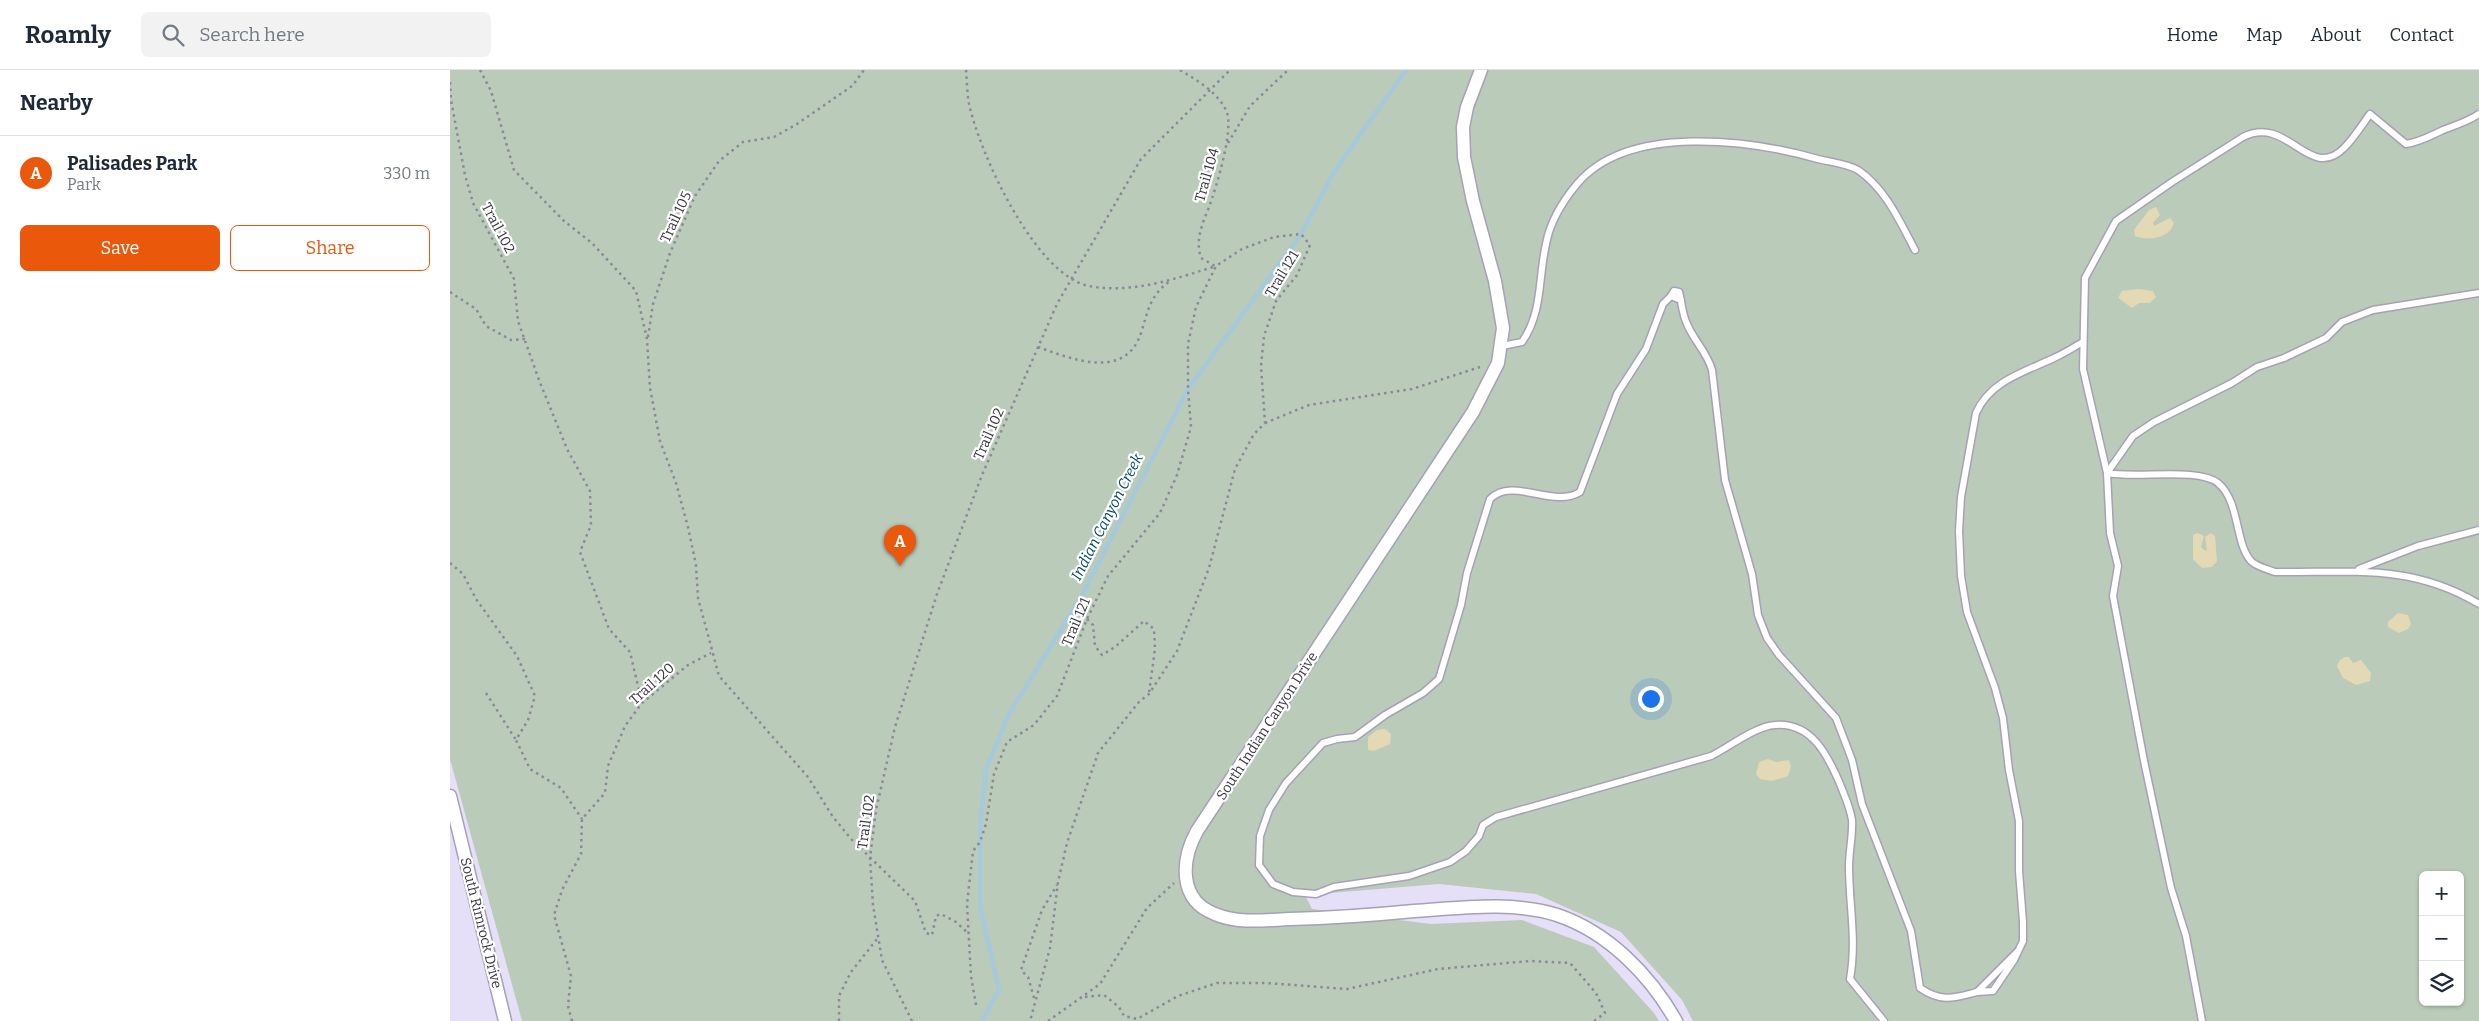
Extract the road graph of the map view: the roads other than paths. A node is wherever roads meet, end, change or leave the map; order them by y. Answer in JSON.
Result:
{"nodes":[{"id":1,"x":1481,"y":70,"type":"edge"},
{"id":2,"x":2479,"y":114,"type":"edge"},
{"id":3,"x":1915,"y":250,"type":"dead end"},
{"id":4,"x":2479,"y":294,"type":"edge"},
{"id":5,"x":2083,"y":342,"type":"junction"},
{"id":6,"x":1502,"y":346,"type":"junction"},
{"id":7,"x":2108,"y":473,"type":"junction"},
{"id":8,"x":2479,"y":530,"type":"edge"},
{"id":9,"x":2356,"y":571,"type":"junction"},
{"id":10,"x":2479,"y":604,"type":"edge"},
{"id":11,"x":450,"y":796,"type":"edge"},
{"id":12,"x":2018,"y":951,"type":"junction"},
{"id":13,"x":1977,"y":992,"type":"junction"},
{"id":14,"x":506,"y":1021,"type":"edge"},
{"id":15,"x":1676,"y":1021,"type":"edge"},
{"id":16,"x":1884,"y":1021,"type":"edge"},
{"id":17,"x":2202,"y":1021,"type":"edge"}],
"edges":[{"from":1,"to":6,"type":"street","name":"South Indian Canyon Drive"},
{"from":2,"to":5,"type":"lane"},
{"from":3,"to":6,"type":"lane"},
{"from":4,"to":7,"type":"lane"},
{"from":5,"to":7,"type":"lane"},
{"from":5,"to":12,"type":"lane"},
{"from":6,"to":15,"type":"street","name":"South Indian Canyon Drive"},
{"from":7,"to":9,"type":"lane"},
{"from":7,"to":17,"type":"lane"},
{"from":8,"to":9,"type":"lane"},
{"from":9,"to":10,"type":"lane"},
{"from":11,"to":14,"type":"street","name":"South Rimrock Drive"},
{"from":12,"to":13,"type":"lane"},
{"from":12,"to":13,"type":"lane"},
{"from":13,"to":16,"type":"lane"}]}
